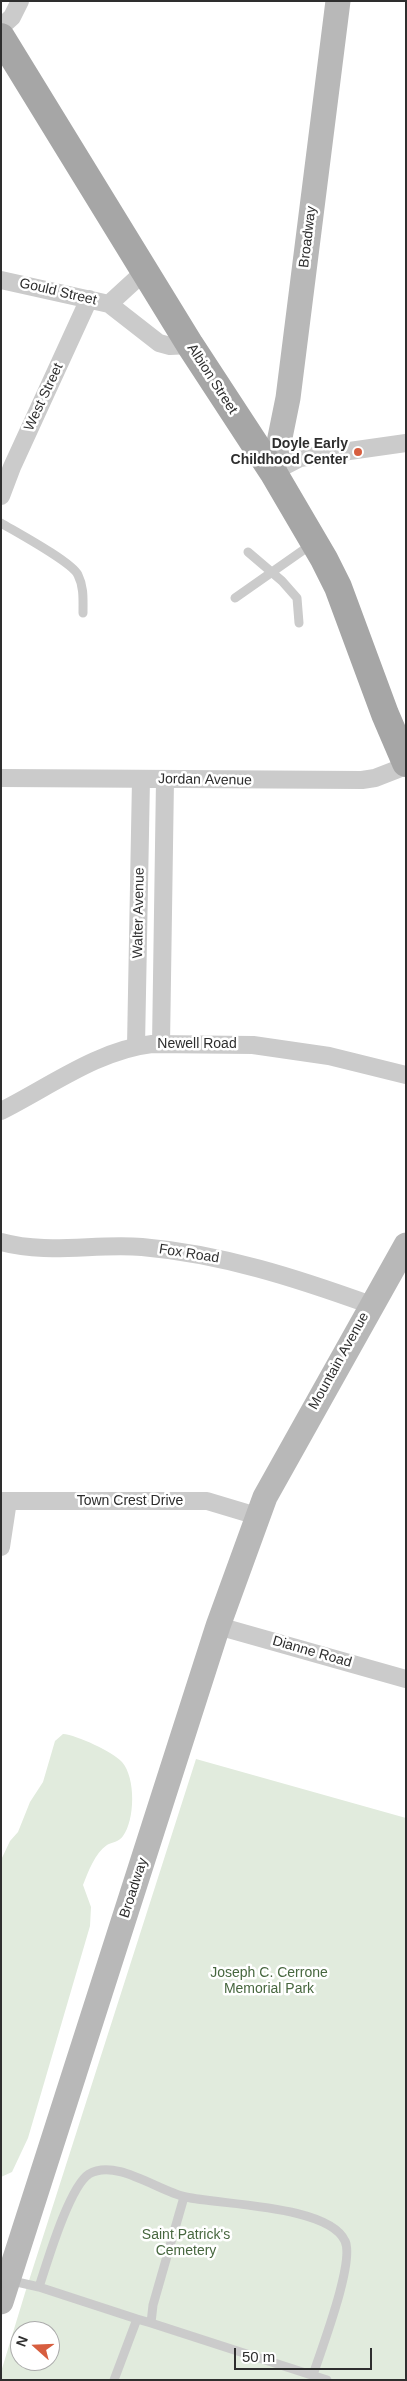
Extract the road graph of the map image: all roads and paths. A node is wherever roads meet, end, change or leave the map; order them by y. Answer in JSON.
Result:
{"nodes":[{"id":1,"x":20,"y":1,"type":"edge"},
{"id":2,"x":338,"y":1,"type":"edge"},
{"id":3,"x":1,"y":27,"type":"edge"},
{"id":4,"x":1,"y":36,"type":"edge"},
{"id":5,"x":145,"y":271,"type":"junction"},
{"id":6,"x":1,"y":280,"type":"edge"},
{"id":7,"x":89,"y":299,"type":"junction"},
{"id":8,"x":109,"y":304,"type":"junction"},
{"id":9,"x":190,"y":345,"type":"junction"},
{"id":10,"x":406,"y":443,"type":"edge"},
{"id":11,"x":273,"y":472,"type":"junction"},
{"id":12,"x":1,"y":496,"type":"edge"},
{"id":13,"x":1,"y":523,"type":"edge"},
{"id":14,"x":314,"y":542,"type":"junction"},
{"id":15,"x":248,"y":552,"type":"dead end"},
{"id":16,"x":271,"y":573,"type":"junction"},
{"id":17,"x":235,"y":598,"type":"dead end"},
{"id":18,"x":83,"y":613,"type":"dead end"},
{"id":19,"x":299,"y":623,"type":"dead end"},
{"id":20,"x":406,"y":765,"type":"edge"},
{"id":21,"x":1,"y":778,"type":"edge"},
{"id":22,"x":142,"y":779,"type":"junction"},
{"id":23,"x":165,"y":780,"type":"junction"},
{"id":24,"x":161,"y":1044,"type":"junction"},
{"id":25,"x":136,"y":1046,"type":"junction"},
{"id":26,"x":406,"y":1075,"type":"edge"},
{"id":27,"x":1,"y":1111,"type":"edge"},
{"id":28,"x":1,"y":1242,"type":"edge"},
{"id":29,"x":406,"y":1245,"type":"edge"},
{"id":30,"x":371,"y":1305,"type":"junction"},
{"id":31,"x":275,"y":1478,"type":"joint"},
{"id":32,"x":5,"y":1501,"type":"edge"},
{"id":33,"x":257,"y":1516,"type":"junction"},
{"id":34,"x":1,"y":1547,"type":"edge"},
{"id":35,"x":218,"y":1626,"type":"junction"},
{"id":36,"x":406,"y":1679,"type":"edge"},
{"id":37,"x":184,"y":2197,"type":"junction"},
{"id":38,"x":38,"y":2287,"type":"junction"},
{"id":39,"x":5,"y":2291,"type":"edge"},
{"id":40,"x":137,"y":2319,"type":"junction"},
{"id":41,"x":151,"y":2323,"type":"junction"},
{"id":42,"x":313,"y":2375,"type":"junction"},
{"id":43,"x":114,"y":2380,"type":"edge"},
{"id":44,"x":327,"y":2380,"type":"edge"}],
"edges":[{"from":1,"to":3,"type":"street"},
{"from":2,"to":11,"type":"main road","name":"Broadway"},
{"from":4,"to":5,"type":"main road","name":"Albion Street"},
{"from":5,"to":8,"type":"street"},
{"from":5,"to":9,"type":"main road","name":"Albion Street"},
{"from":6,"to":7,"type":"street","name":"Gould Street"},
{"from":7,"to":8,"type":"street","name":"Gould Street"},
{"from":7,"to":12,"type":"street","name":"West Street"},
{"from":8,"to":9,"type":"street","name":"Gould Street"},
{"from":9,"to":11,"type":"main road","name":"Albion Street"},
{"from":10,"to":11,"type":"street"},
{"from":11,"to":14,"type":"main road","name":"Albion Street"},
{"from":13,"to":18,"type":"lane"},
{"from":14,"to":16,"type":"lane"},
{"from":14,"to":20,"type":"main road","name":"Albion Street"},
{"from":15,"to":16,"type":"lane"},
{"from":16,"to":17,"type":"lane"},
{"from":16,"to":19,"type":"lane"},
{"from":20,"to":23,"type":"street","name":"Jordan Avenue"},
{"from":21,"to":22,"type":"street","name":"Jordan Avenue"},
{"from":22,"to":23,"type":"street","name":"Jordan Avenue"},
{"from":22,"to":25,"type":"street","name":"Walter Avenue"},
{"from":23,"to":24,"type":"street","name":"Walter Avenue"},
{"from":24,"to":25,"type":"street","name":"Newell Road"},
{"from":24,"to":26,"type":"street","name":"Newell Road"},
{"from":25,"to":27,"type":"street","name":"Newell Road"},
{"from":28,"to":30,"type":"street","name":"Fox Road"},
{"from":29,"to":30,"type":"main road","name":"Mountain Avenue"},
{"from":30,"to":31,"type":"main road","name":"Mountain Avenue"},
{"from":31,"to":33,"type":"main road","name":"Broadway"},
{"from":32,"to":33,"type":"street","name":"Town Crest Drive"},
{"from":32,"to":34,"type":"street"},
{"from":33,"to":35,"type":"main road","name":"Broadway"},
{"from":35,"to":36,"type":"street","name":"Dianne Road"},
{"from":35,"to":39,"type":"main road","name":"Broadway"},
{"from":37,"to":38,"type":"lane"},
{"from":37,"to":41,"type":"lane"},
{"from":37,"to":42,"type":"lane"},
{"from":38,"to":39,"type":"lane"},
{"from":38,"to":40,"type":"lane"},
{"from":40,"to":41,"type":"lane"},
{"from":40,"to":43,"type":"lane"},
{"from":41,"to":42,"type":"lane"},
{"from":42,"to":44,"type":"lane"}]}
